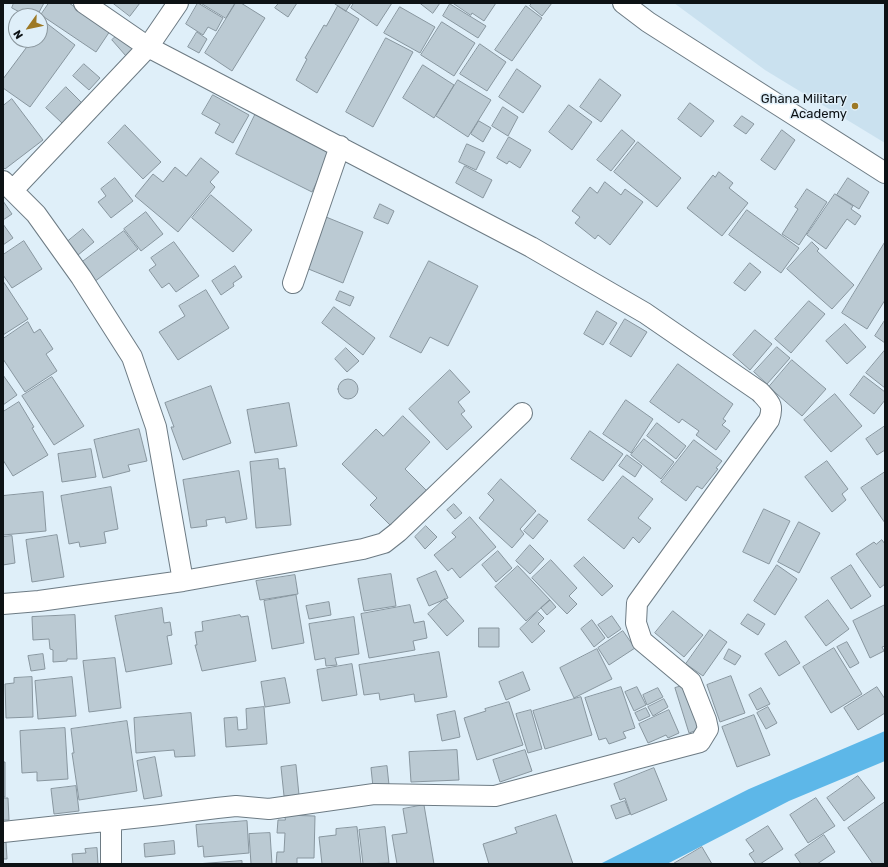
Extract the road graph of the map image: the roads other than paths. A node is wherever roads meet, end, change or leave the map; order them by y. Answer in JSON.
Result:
{"nodes":[{"id":1,"x":84,"y":3,"type":"edge"},
{"id":2,"x":178,"y":3,"type":"edge"},
{"id":3,"x":623,"y":3,"type":"edge"},
{"id":4,"x":148,"y":47,"type":"junction"},
{"id":5,"x":340,"y":146,"type":"junction"},
{"id":6,"x":885,"y":173,"type":"edge"},
{"id":7,"x":8,"y":186,"type":"edge"},
{"id":8,"x":293,"y":283,"type":"dead end"},
{"id":9,"x":522,"y":413,"type":"dead end"},
{"id":10,"x":183,"y":581,"type":"junction"},
{"id":11,"x":3,"y":604,"type":"edge"},
{"id":12,"x":110,"y":821,"type":"junction"},
{"id":13,"x":3,"y":832,"type":"edge"},
{"id":14,"x":111,"y":864,"type":"edge"}],
"edges":[{"from":1,"to":4,"type":"street"},
{"from":2,"to":4,"type":"street"},
{"from":3,"to":6,"type":"street"},
{"from":4,"to":5,"type":"street"},
{"from":4,"to":7,"type":"street"},
{"from":5,"to":8,"type":"street"},
{"from":5,"to":12,"type":"street"},
{"from":7,"to":10,"type":"street"},
{"from":9,"to":10,"type":"street"},
{"from":10,"to":11,"type":"street"},
{"from":12,"to":13,"type":"street"},
{"from":12,"to":14,"type":"street"}]}
